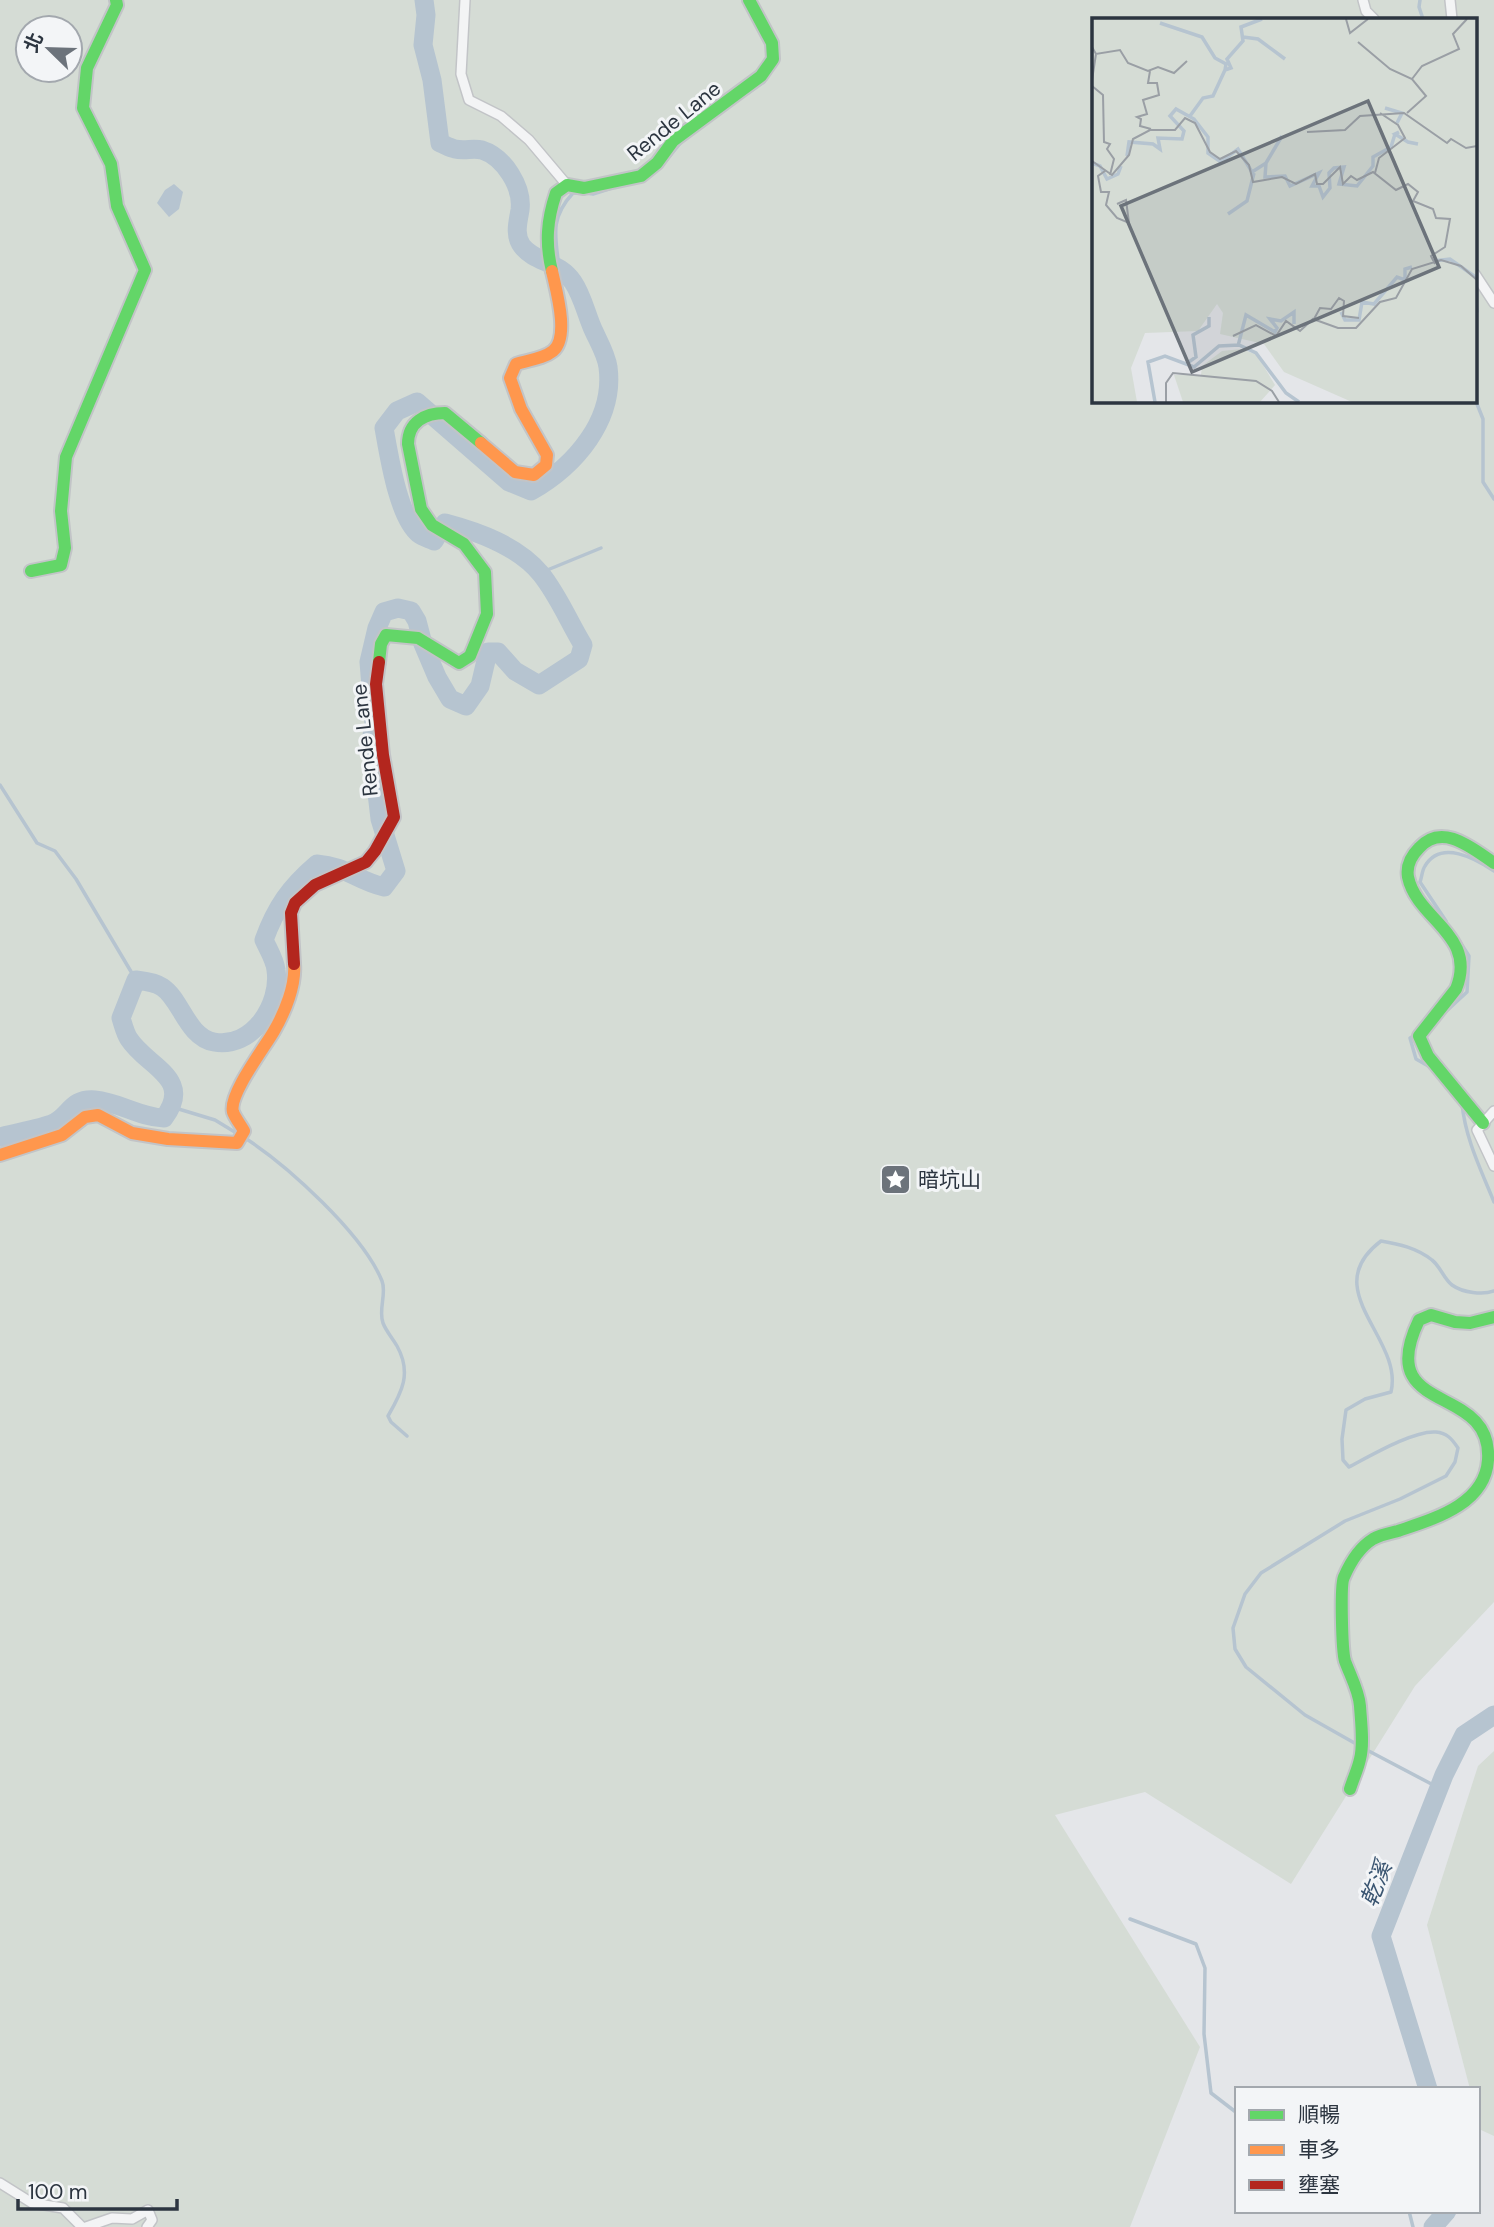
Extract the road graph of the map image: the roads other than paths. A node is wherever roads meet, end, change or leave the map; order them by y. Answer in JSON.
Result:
{"nodes":[{"id":1,"x":116,"y":0,"type":"edge"},
{"id":2,"x":465,"y":0,"type":"edge"},
{"id":3,"x":749,"y":0,"type":"edge"},
{"id":4,"x":1363,"y":0,"type":"edge"},
{"id":5,"x":1450,"y":0,"type":"edge"},
{"id":6,"x":1373,"y":18,"type":"edge"},
{"id":7,"x":1452,"y":18,"type":"edge"},
{"id":8,"x":567,"y":186,"type":"junction"},
{"id":9,"x":1476,"y":276,"type":"edge"},
{"id":10,"x":1494,"y":303,"type":"edge"},
{"id":11,"x":31,"y":571,"type":"dead end"},
{"id":12,"x":1494,"y":863,"type":"edge"},
{"id":13,"x":1494,"y":1111,"type":"edge"},
{"id":14,"x":1483,"y":1123,"type":"junction"},
{"id":15,"x":0,"y":1155,"type":"edge"},
{"id":16,"x":1494,"y":1166,"type":"edge"},
{"id":17,"x":1494,"y":1317,"type":"edge"},
{"id":18,"x":1350,"y":1789,"type":"dead end"},
{"id":19,"x":0,"y":2183,"type":"edge"},
{"id":20,"x":84,"y":2227,"type":"edge"},
{"id":21,"x":147,"y":2227,"type":"edge"}],
"edges":[{"from":1,"to":11,"type":"street"},
{"from":2,"to":8,"type":"street"},
{"from":3,"to":8,"type":"street","name":"Rende Lane"},
{"from":4,"to":6,"type":"street"},
{"from":5,"to":7,"type":"street"},
{"from":8,"to":15,"type":"street","name":"Rende Lane"},
{"from":9,"to":10,"type":"street"},
{"from":12,"to":14,"type":"street"},
{"from":13,"to":14,"type":"street"},
{"from":14,"to":16,"type":"street"},
{"from":17,"to":18,"type":"street"},
{"from":19,"to":20,"type":"street"},
{"from":20,"to":21,"type":"street"}]}
